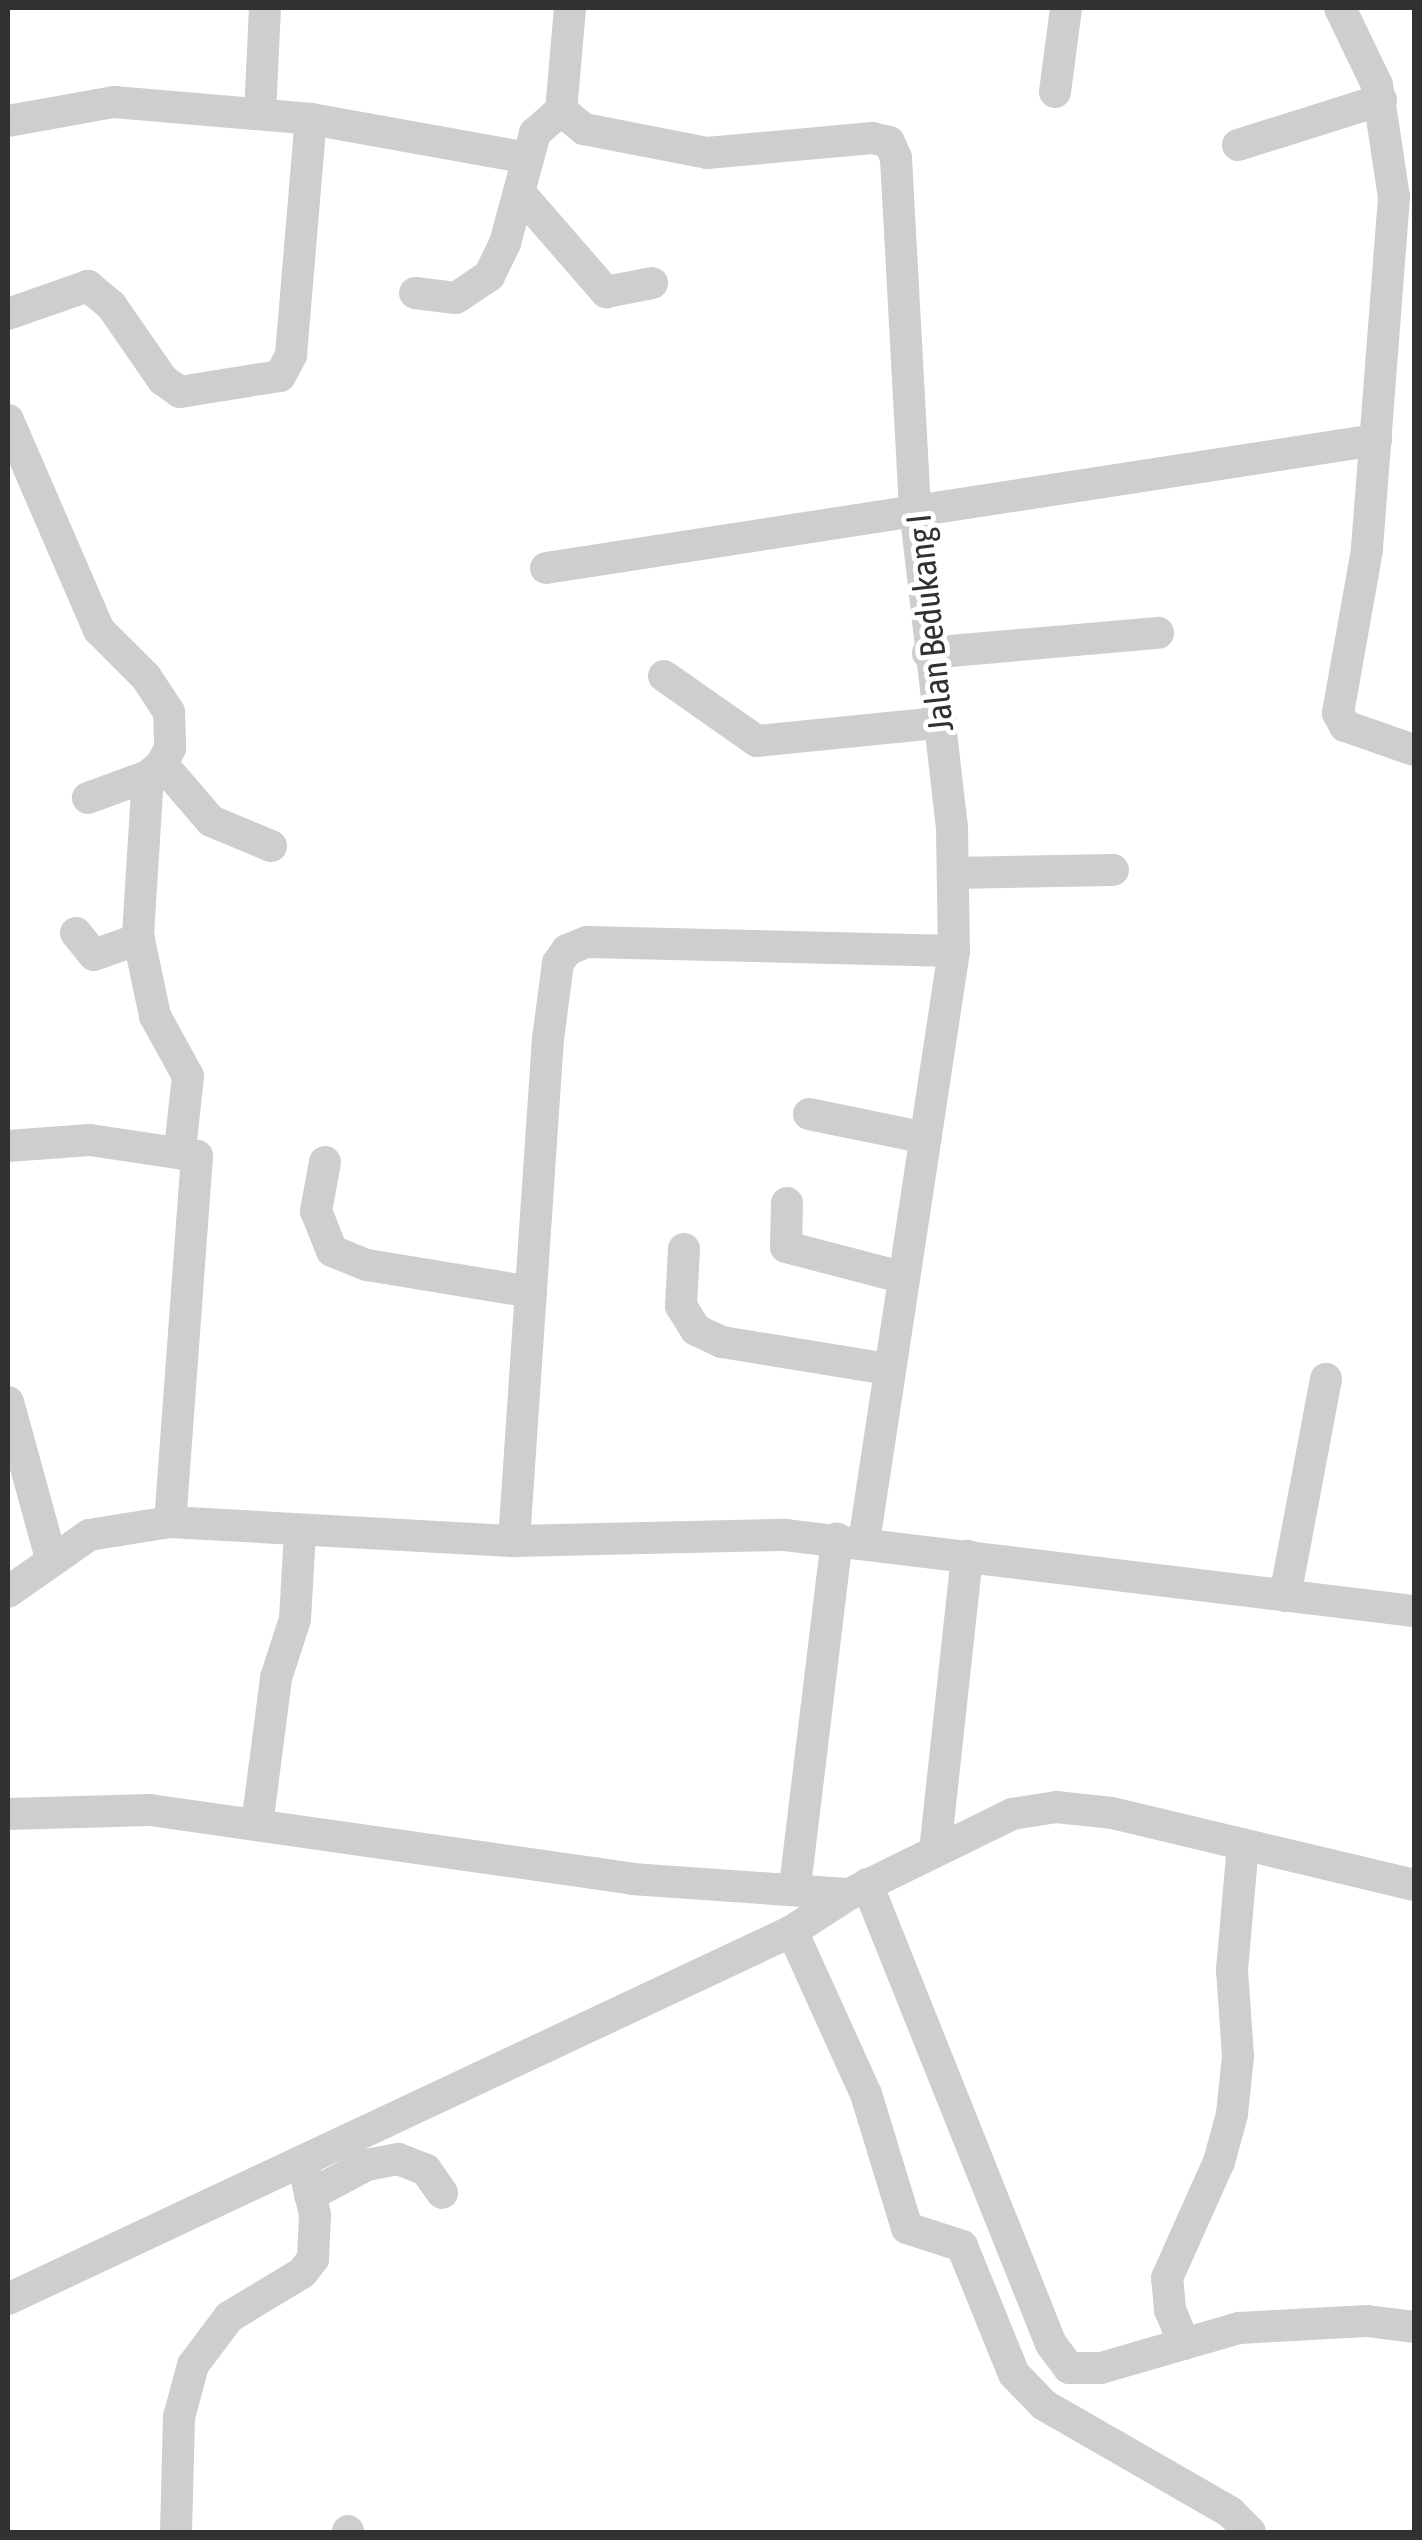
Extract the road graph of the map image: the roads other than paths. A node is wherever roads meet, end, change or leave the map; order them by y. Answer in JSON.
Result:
{"nodes":[{"id":1,"x":265,"y":8,"type":"edge"},
{"id":2,"x":570,"y":8,"type":"edge"},
{"id":3,"x":1066,"y":8,"type":"edge"},
{"id":4,"x":1340,"y":8,"type":"edge"},
{"id":5,"x":1055,"y":92,"type":"dead end"},
{"id":6,"x":1381,"y":100,"type":"junction"},
{"id":7,"x":561,"y":110,"type":"junction"},
{"id":8,"x":260,"y":114,"type":"junction"},
{"id":9,"x":310,"y":118,"type":"junction"},
{"id":10,"x":8,"y":121,"type":"edge"},
{"id":11,"x":1238,"y":145,"type":"dead end"},
{"id":12,"x":527,"y":158,"type":"junction"},
{"id":13,"x":519,"y":192,"type":"junction"},
{"id":14,"x":652,"y":283,"type":"dead end"},
{"id":15,"x":415,"y":293,"type":"dead end"},
{"id":16,"x":8,"y":314,"type":"edge"},
{"id":17,"x":1399,"y":332,"type":"edge"},
{"id":18,"x":8,"y":420,"type":"edge"},
{"id":19,"x":1376,"y":440,"type":"junction"},
{"id":20,"x":915,"y":508,"type":"junction"},
{"id":21,"x":546,"y":568,"type":"dead end"},
{"id":22,"x":1158,"y":634,"type":"dead end"},
{"id":23,"x":928,"y":654,"type":"junction"},
{"id":24,"x":664,"y":676,"type":"dead end"},
{"id":25,"x":938,"y":722,"type":"junction"},
{"id":26,"x":1414,"y":750,"type":"edge"},
{"id":27,"x":155,"y":770,"type":"junction"},
{"id":28,"x":88,"y":798,"type":"dead end"},
{"id":29,"x":270,"y":846,"type":"dead end"},
{"id":30,"x":1113,"y":870,"type":"dead end"},
{"id":31,"x":954,"y":873,"type":"junction"},
{"id":32,"x":76,"y":933,"type":"dead end"},
{"id":33,"x":139,"y":938,"type":"junction"},
{"id":34,"x":954,"y":952,"type":"junction"},
{"id":35,"x":810,"y":1114,"type":"dead end"},
{"id":36,"x":926,"y":1138,"type":"junction"},
{"id":37,"x":8,"y":1146,"type":"edge"},
{"id":38,"x":180,"y":1150,"type":"junction"},
{"id":39,"x":325,"y":1162,"type":"dead end"},
{"id":40,"x":787,"y":1203,"type":"dead end"},
{"id":41,"x":684,"y":1250,"type":"dead end"},
{"id":42,"x":901,"y":1277,"type":"junction"},
{"id":43,"x":532,"y":1292,"type":"junction"},
{"id":44,"x":886,"y":1369,"type":"junction"},
{"id":45,"x":1326,"y":1379,"type":"dead end"},
{"id":46,"x":8,"y":1402,"type":"edge"},
{"id":47,"x":170,"y":1522,"type":"junction"},
{"id":48,"x":300,"y":1532,"type":"junction"},
{"id":49,"x":514,"y":1541,"type":"junction"},
{"id":50,"x":850,"y":1541,"type":"junction"},
{"id":51,"x":967,"y":1556,"type":"junction"},
{"id":52,"x":51,"y":1558,"type":"junction"},
{"id":53,"x":8,"y":1592,"type":"edge"},
{"id":54,"x":1285,"y":1596,"type":"junction"},
{"id":55,"x":1414,"y":1611,"type":"edge"},
{"id":56,"x":8,"y":1814,"type":"edge"},
{"id":57,"x":257,"y":1825,"type":"junction"},
{"id":58,"x":1243,"y":1844,"type":"junction"},
{"id":59,"x":935,"y":1851,"type":"junction"},
{"id":60,"x":1414,"y":1885,"type":"edge"},
{"id":61,"x":796,"y":1886,"type":"junction"},
{"id":62,"x":858,"y":1889,"type":"junction"},
{"id":63,"x":792,"y":1931,"type":"junction"},
{"id":64,"x":303,"y":2162,"type":"junction"},
{"id":65,"x":442,"y":2193,"type":"dead end"},
{"id":66,"x":310,"y":2196,"type":"junction"},
{"id":67,"x":8,"y":2299,"type":"edge"},
{"id":68,"x":1414,"y":2326,"type":"edge"},
{"id":69,"x":1184,"y":2344,"type":"junction"},
{"id":70,"x":176,"y":2532,"type":"edge"},
{"id":71,"x":1250,"y":2532,"type":"edge"}],
"edges":[{"from":1,"to":8,"type":"street"},
{"from":2,"to":7,"type":"street"},
{"from":3,"to":5,"type":"street"},
{"from":4,"to":6,"type":"street"},
{"from":6,"to":11,"type":"street"},
{"from":6,"to":17,"type":"street"},
{"from":7,"to":12,"type":"street"},
{"from":7,"to":20,"type":"street","name":"Jalan Bedukang I"},
{"from":8,"to":9,"type":"street"},
{"from":8,"to":10,"type":"street"},
{"from":9,"to":12,"type":"street"},
{"from":9,"to":16,"type":"street"},
{"from":12,"to":13,"type":"street"},
{"from":13,"to":14,"type":"street"},
{"from":13,"to":15,"type":"street"},
{"from":17,"to":19,"type":"street"},
{"from":18,"to":27,"type":"street"},
{"from":19,"to":20,"type":"street"},
{"from":19,"to":26,"type":"street"},
{"from":20,"to":21,"type":"street"},
{"from":20,"to":23,"type":"street","name":"Jalan Bedukang I"},
{"from":22,"to":23,"type":"street"},
{"from":23,"to":25,"type":"street","name":"Jalan Bedukang I"},
{"from":24,"to":25,"type":"street"},
{"from":25,"to":31,"type":"street","name":"Jalan Bedukang I"},
{"from":27,"to":28,"type":"street"},
{"from":27,"to":29,"type":"street"},
{"from":27,"to":33,"type":"street"},
{"from":30,"to":31,"type":"street"},
{"from":31,"to":34,"type":"street","name":"Jalan Bedukang I"},
{"from":32,"to":33,"type":"street"},
{"from":33,"to":38,"type":"street"},
{"from":34,"to":36,"type":"street","name":"Jalan Bedukang I"},
{"from":34,"to":43,"type":"street"},
{"from":35,"to":36,"type":"street"},
{"from":36,"to":42,"type":"street","name":"Jalan Bedukang I"},
{"from":37,"to":38,"type":"street"},
{"from":38,"to":47,"type":"street"},
{"from":39,"to":43,"type":"street"},
{"from":40,"to":42,"type":"street"},
{"from":41,"to":44,"type":"street"},
{"from":42,"to":44,"type":"street","name":"Jalan Bedukang I"},
{"from":43,"to":49,"type":"street"},
{"from":44,"to":50,"type":"street","name":"Jalan Bedukang I"},
{"from":45,"to":54,"type":"street"},
{"from":46,"to":52,"type":"street"},
{"from":47,"to":48,"type":"street"},
{"from":47,"to":52,"type":"street"},
{"from":48,"to":49,"type":"street"},
{"from":48,"to":57,"type":"street"},
{"from":49,"to":50,"type":"street"},
{"from":50,"to":51,"type":"street"},
{"from":50,"to":61,"type":"street","name":"Jalan Bedukang I"},
{"from":51,"to":54,"type":"street"},
{"from":51,"to":59,"type":"street"},
{"from":52,"to":53,"type":"street"},
{"from":54,"to":55,"type":"street"},
{"from":56,"to":57,"type":"street"},
{"from":57,"to":61,"type":"street"},
{"from":58,"to":59,"type":"street"},
{"from":58,"to":60,"type":"street"},
{"from":58,"to":69,"type":"street"},
{"from":59,"to":62,"type":"street"},
{"from":61,"to":62,"type":"street"},
{"from":62,"to":63,"type":"street"},
{"from":62,"to":69,"type":"street"},
{"from":63,"to":64,"type":"street"},
{"from":63,"to":71,"type":"street"},
{"from":64,"to":66,"type":"street"},
{"from":64,"to":67,"type":"street"},
{"from":65,"to":66,"type":"street"},
{"from":66,"to":70,"type":"street"},
{"from":68,"to":69,"type":"street"}]}
